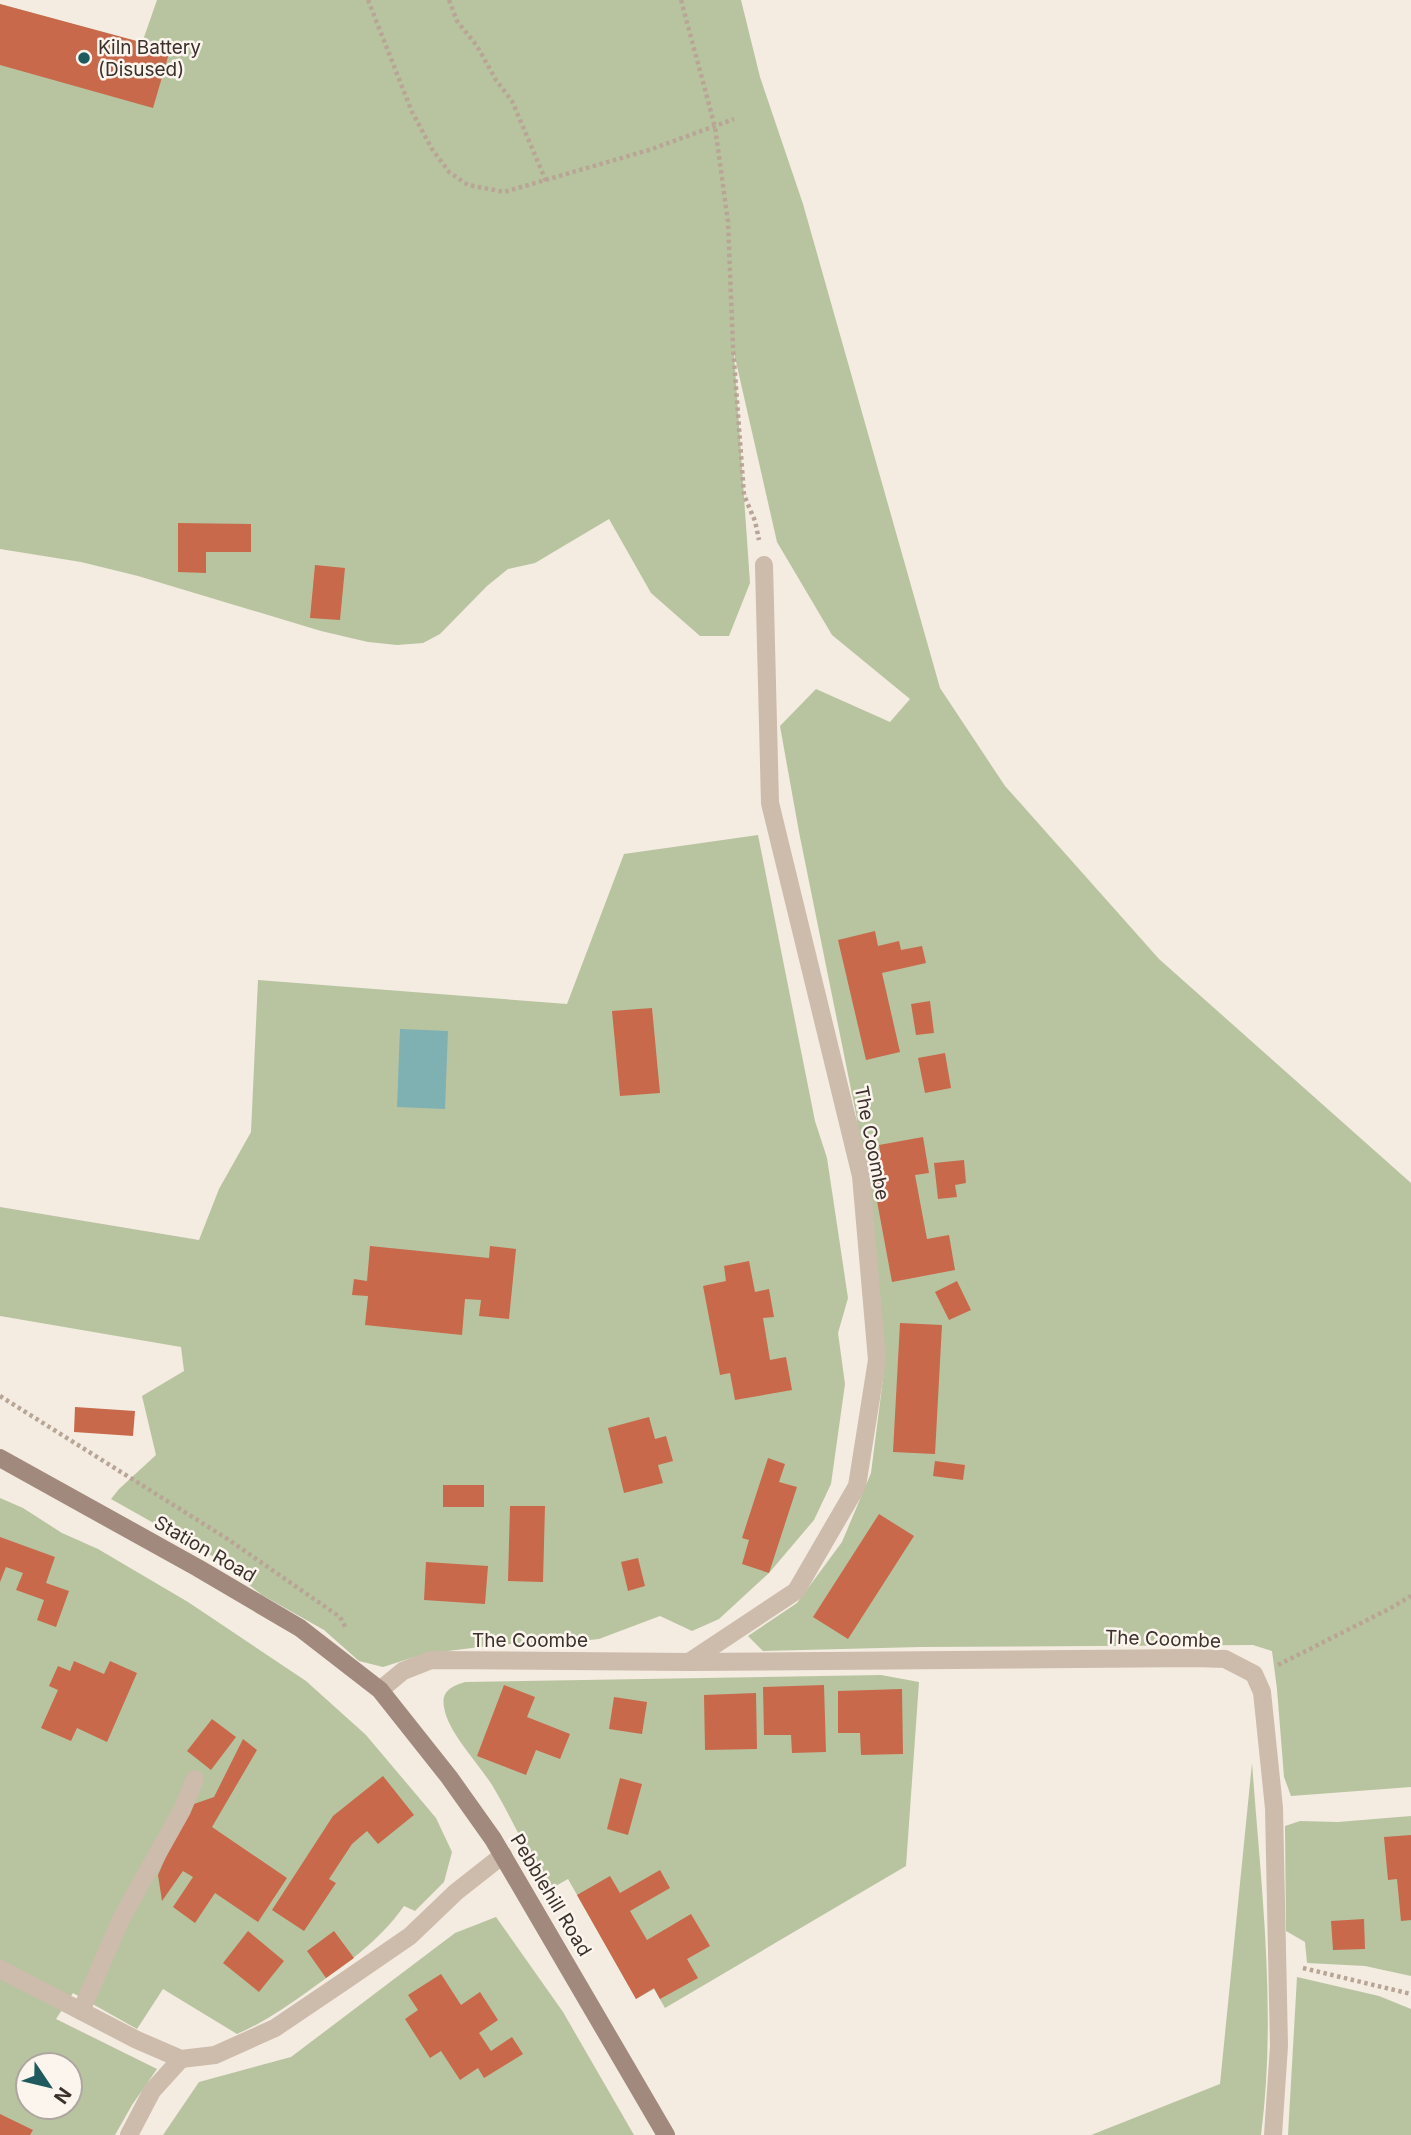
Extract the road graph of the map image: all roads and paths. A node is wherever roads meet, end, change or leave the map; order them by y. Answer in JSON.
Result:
{"nodes":[{"id":1,"x":368,"y":0,"type":"edge"},
{"id":2,"x":449,"y":0,"type":"edge"},
{"id":3,"x":681,"y":0,"type":"edge"},
{"id":4,"x":734,"y":119,"type":"dead end"},
{"id":5,"x":715,"y":127,"type":"junction"},
{"id":6,"x":547,"y":181,"type":"junction"},
{"id":7,"x":764,"y":565,"type":"joint"},
{"id":8,"x":0,"y":1396,"type":"edge"},
{"id":9,"x":0,"y":1458,"type":"edge"},
{"id":10,"x":1411,"y":1596,"type":"edge"},
{"id":11,"x":347,"y":1629,"type":"dead end"},
{"id":12,"x":689,"y":1662,"type":"junction"},
{"id":13,"x":1254,"y":1674,"type":"junction"},
{"id":14,"x":380,"y":1690,"type":"junction"},
{"id":15,"x":195,"y":1779,"type":"dead end"},
{"id":16,"x":503,"y":1855,"type":"junction"},
{"id":17,"x":1278,"y":1962,"type":"junction"},
{"id":18,"x":0,"y":1969,"type":"edge"},
{"id":19,"x":1411,"y":1994,"type":"edge"},
{"id":20,"x":81,"y":2011,"type":"junction"},
{"id":21,"x":181,"y":2059,"type":"junction"},
{"id":22,"x":129,"y":2135,"type":"edge"},
{"id":23,"x":666,"y":2135,"type":"edge"},
{"id":24,"x":1273,"y":2135,"type":"edge"}],
"edges":[{"from":1,"to":6,"type":"path"},
{"from":2,"to":6,"type":"path"},
{"from":3,"to":5,"type":"path"},
{"from":4,"to":5,"type":"path"},
{"from":5,"to":6,"type":"path"},
{"from":5,"to":7,"type":"path"},
{"from":7,"to":12,"type":"street","name":"The Coombe"},
{"from":8,"to":11,"type":"path"},
{"from":9,"to":14,"type":"main road","name":"Station Road"},
{"from":10,"to":13,"type":"path"},
{"from":12,"to":13,"type":"street","name":"The Coombe"},
{"from":12,"to":14,"type":"street","name":"The Coombe"},
{"from":13,"to":17,"type":"street"},
{"from":14,"to":16,"type":"main road","name":"Pebblehill Road"},
{"from":15,"to":20,"type":"street"},
{"from":16,"to":21,"type":"street"},
{"from":16,"to":23,"type":"main road","name":"Pebblehill Road"},
{"from":17,"to":19,"type":"path"},
{"from":17,"to":24,"type":"street"},
{"from":18,"to":20,"type":"street"},
{"from":20,"to":21,"type":"street"},
{"from":21,"to":22,"type":"street"}]}
